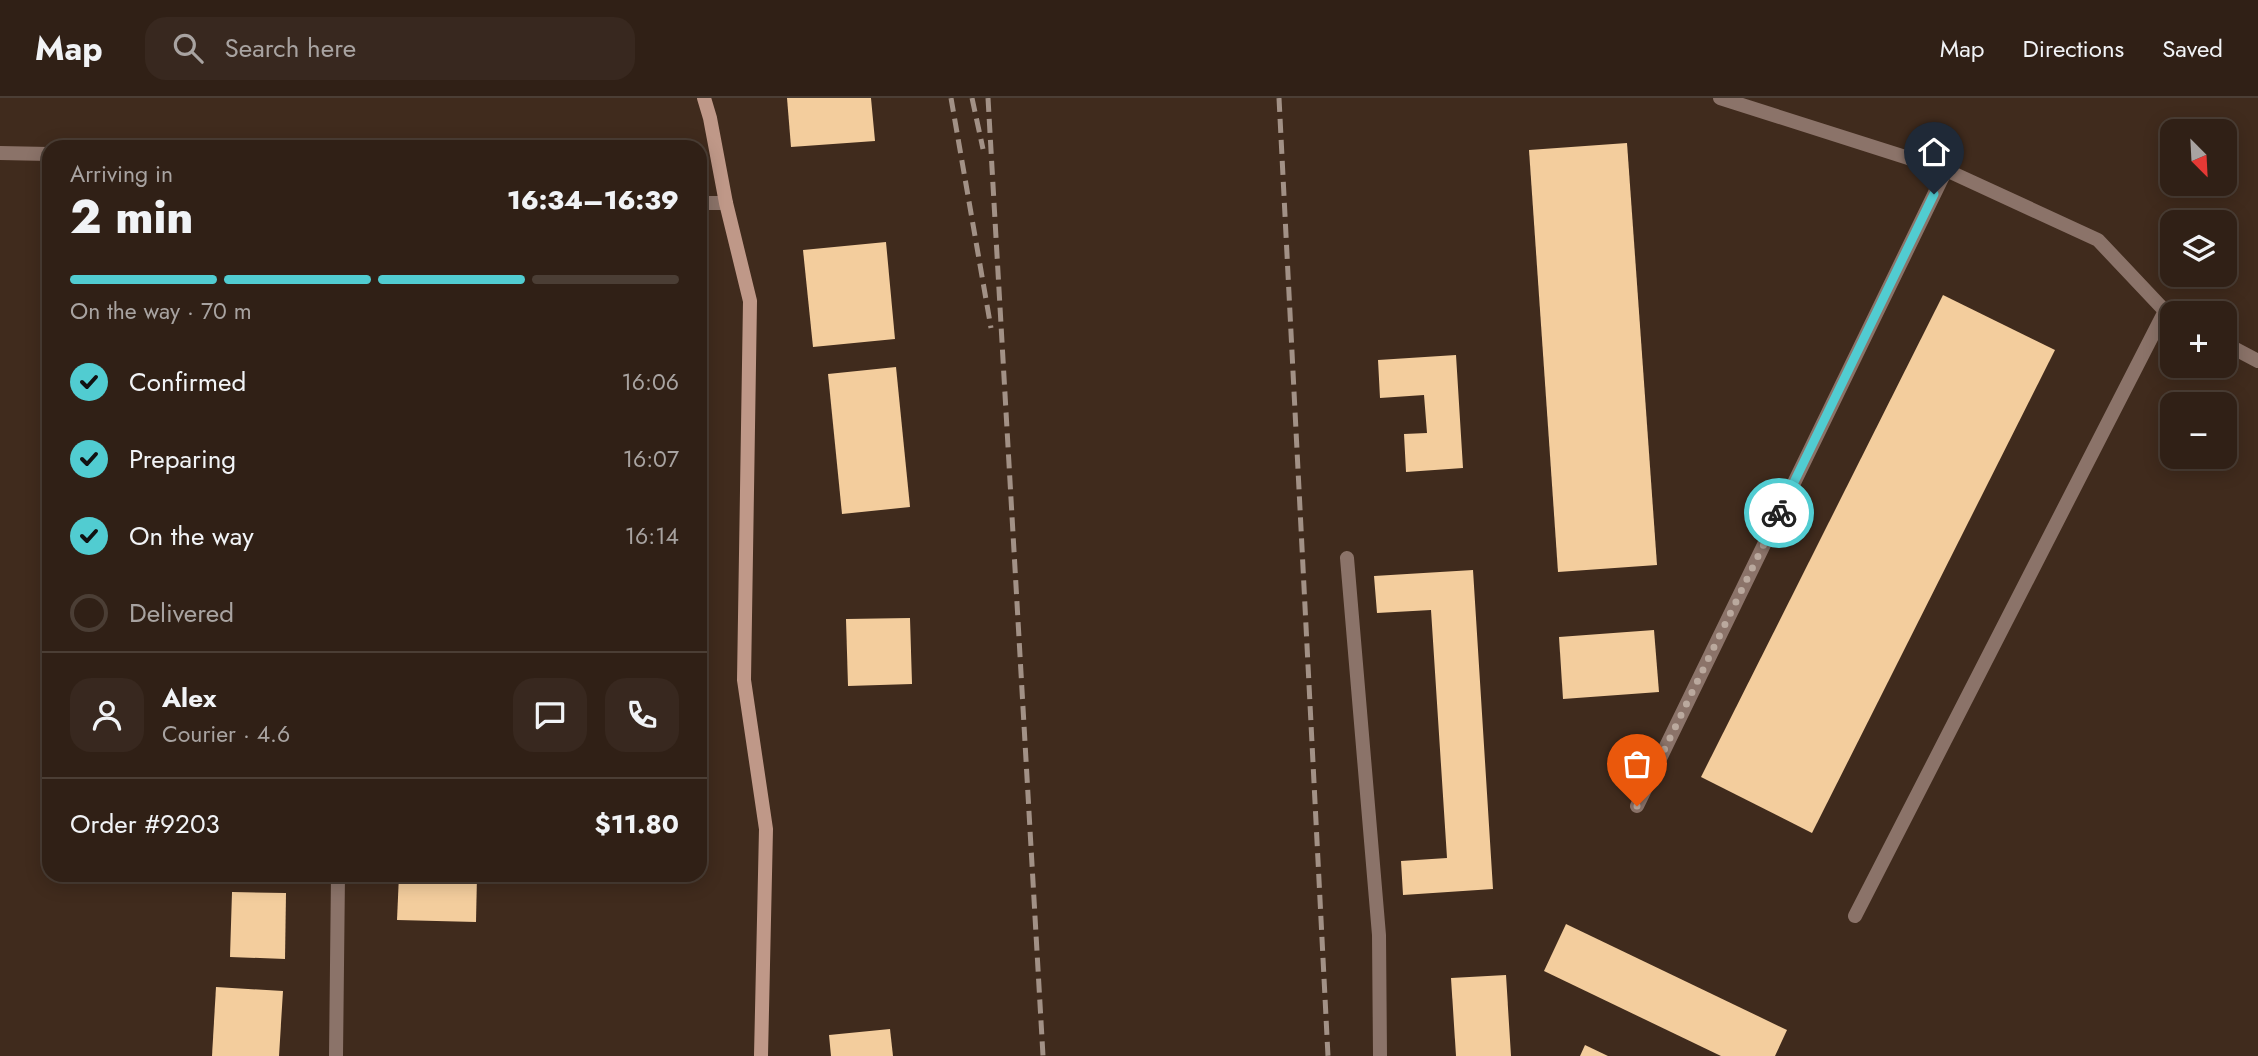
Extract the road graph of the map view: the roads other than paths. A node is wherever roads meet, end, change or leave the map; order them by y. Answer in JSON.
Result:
{"nodes":[{"id":1,"x":704,"y":98,"type":"edge"},
{"id":2,"x":1720,"y":98,"type":"edge"},
{"id":3,"x":0,"y":153,"type":"edge"},
{"id":4,"x":42,"y":154,"type":"edge"},
{"id":5,"x":1946,"y":170,"type":"junction"},
{"id":6,"x":707,"y":203,"type":"edge"},
{"id":7,"x":726,"y":203,"type":"junction"},
{"id":8,"x":2160,"y":304,"type":"edge"},
{"id":9,"x":2160,"y":330,"type":"edge"},
{"id":10,"x":2237,"y":350,"type":"edge"},
{"id":11,"x":2258,"y":362,"type":"edge"},
{"id":12,"x":1347,"y":558,"type":"dead end"},
{"id":13,"x":1637,"y":806,"type":"dead end"},
{"id":14,"x":338,"y":882,"type":"edge"},
{"id":15,"x":1855,"y":916,"type":"dead end"},
{"id":16,"x":336,"y":1056,"type":"edge"},
{"id":17,"x":761,"y":1056,"type":"edge"},
{"id":18,"x":1380,"y":1056,"type":"edge"}],
"edges":[{"from":1,"to":7,"type":"street"},
{"from":2,"to":5,"type":"street"},
{"from":3,"to":4,"type":"street"},
{"from":5,"to":8,"type":"street"},
{"from":5,"to":13,"type":"street"},
{"from":6,"to":7,"type":"street"},
{"from":7,"to":17,"type":"street"},
{"from":9,"to":15,"type":"street"},
{"from":10,"to":11,"type":"street"},
{"from":12,"to":18,"type":"street"},
{"from":14,"to":16,"type":"street"}]}
